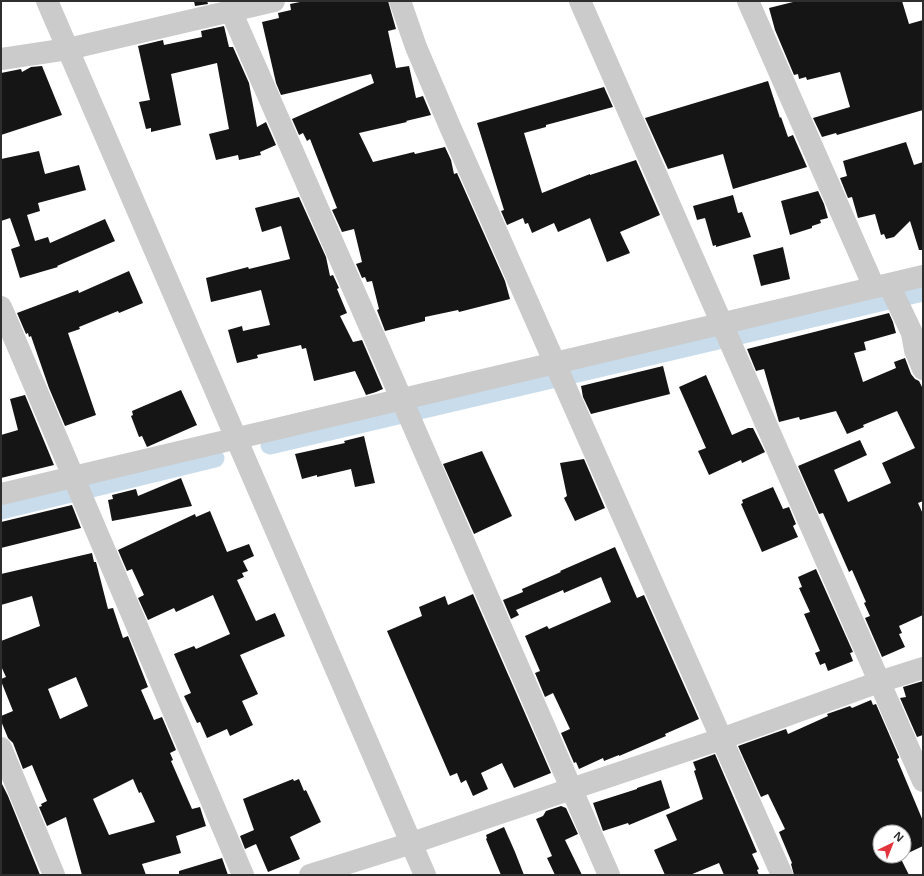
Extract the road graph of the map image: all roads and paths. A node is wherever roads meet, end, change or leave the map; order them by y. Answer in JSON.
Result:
{"nodes":[{"id":1,"x":47,"y":1,"type":"edge"},
{"id":2,"x":274,"y":1,"type":"edge"},
{"id":3,"x":400,"y":1,"type":"edge"},
{"id":4,"x":580,"y":1,"type":"edge"},
{"id":5,"x":748,"y":1,"type":"edge"},
{"id":6,"x":231,"y":11,"type":"junction"},
{"id":7,"x":68,"y":49,"type":"junction"},
{"id":8,"x":1,"y":59,"type":"edge"},
{"id":9,"x":923,"y":276,"type":"edge"},
{"id":10,"x":882,"y":286,"type":"junction"},
{"id":11,"x":1,"y":307,"type":"edge"},
{"id":12,"x":722,"y":324,"type":"junction"},
{"id":13,"x":554,"y":363,"type":"junction"},
{"id":14,"x":923,"y":368,"type":"edge"},
{"id":15,"x":402,"y":400,"type":"junction"},
{"id":16,"x":237,"y":439,"type":"junction"},
{"id":17,"x":74,"y":478,"type":"junction"},
{"id":18,"x":1,"y":494,"type":"edge"},
{"id":19,"x":923,"y":668,"type":"edge"},
{"id":20,"x":879,"y":682,"type":"junction"},
{"id":21,"x":722,"y":739,"type":"junction"},
{"id":22,"x":1,"y":748,"type":"edge"},
{"id":23,"x":923,"y":781,"type":"edge"},
{"id":24,"x":571,"y":789,"type":"junction"},
{"id":25,"x":412,"y":844,"type":"junction"},
{"id":26,"x":54,"y":875,"type":"edge"},
{"id":27,"x":243,"y":875,"type":"edge"},
{"id":28,"x":310,"y":875,"type":"edge"},
{"id":29,"x":425,"y":875,"type":"edge"},
{"id":30,"x":609,"y":875,"type":"edge"},
{"id":31,"x":782,"y":875,"type":"edge"}],
"edges":[{"from":1,"to":7,"type":"street"},
{"from":2,"to":6,"type":"street"},
{"from":3,"to":13,"type":"street"},
{"from":4,"to":12,"type":"street"},
{"from":5,"to":10,"type":"street"},
{"from":6,"to":7,"type":"street"},
{"from":6,"to":15,"type":"street"},
{"from":7,"to":8,"type":"street"},
{"from":7,"to":16,"type":"street"},
{"from":9,"to":10,"type":"street"},
{"from":10,"to":12,"type":"street"},
{"from":10,"to":14,"type":"street"},
{"from":11,"to":17,"type":"street"},
{"from":12,"to":13,"type":"street"},
{"from":12,"to":20,"type":"street"},
{"from":13,"to":15,"type":"street"},
{"from":13,"to":21,"type":"street"},
{"from":15,"to":16,"type":"street"},
{"from":15,"to":24,"type":"street"},
{"from":16,"to":17,"type":"street"},
{"from":16,"to":25,"type":"street"},
{"from":17,"to":18,"type":"street"},
{"from":17,"to":27,"type":"street"},
{"from":19,"to":20,"type":"street"},
{"from":20,"to":21,"type":"street"},
{"from":20,"to":23,"type":"street"},
{"from":21,"to":24,"type":"street"},
{"from":21,"to":31,"type":"street"},
{"from":22,"to":26,"type":"street"},
{"from":24,"to":25,"type":"street"},
{"from":24,"to":30,"type":"street"},
{"from":25,"to":28,"type":"street"},
{"from":25,"to":29,"type":"street"}]}
